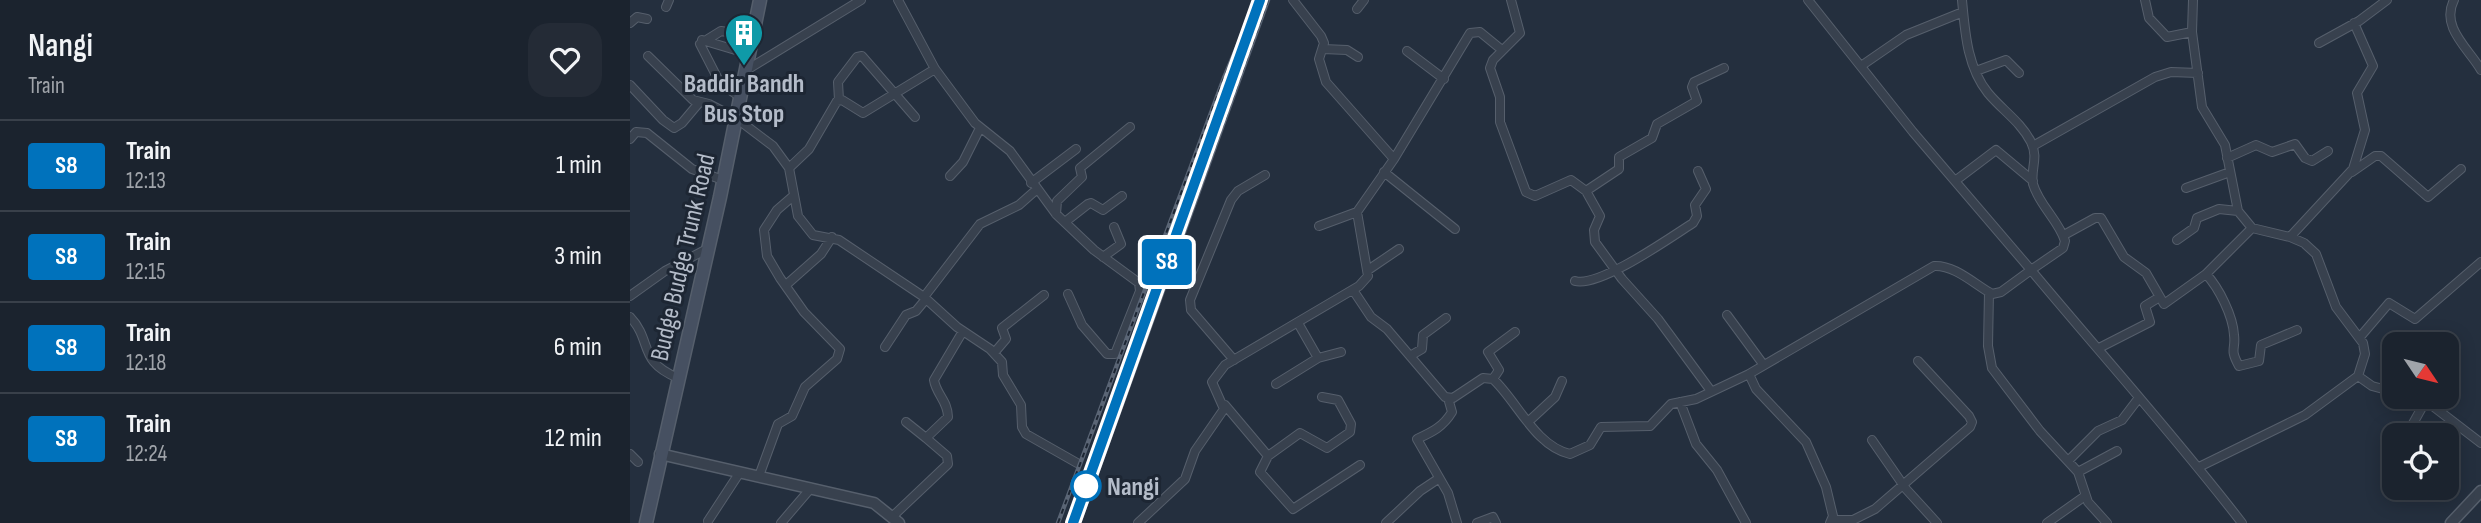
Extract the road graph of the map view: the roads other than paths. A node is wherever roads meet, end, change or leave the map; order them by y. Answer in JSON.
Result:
{"nodes":[{"id":1,"x":760,"y":0,"type":"edge"},
{"id":2,"x":861,"y":0,"type":"edge"},
{"id":3,"x":898,"y":0,"type":"edge"},
{"id":4,"x":1293,"y":0,"type":"edge"},
{"id":5,"x":1364,"y":0,"type":"edge"},
{"id":6,"x":1511,"y":0,"type":"edge"},
{"id":7,"x":1808,"y":0,"type":"edge"},
{"id":8,"x":1962,"y":0,"type":"edge"},
{"id":9,"x":2145,"y":0,"type":"edge"},
{"id":10,"x":2193,"y":0,"type":"edge"},
{"id":11,"x":2387,"y":0,"type":"edge"},
{"id":12,"x":2452,"y":1,"type":"edge"},
{"id":13,"x":1357,"y":9,"type":"dead end"},
{"id":14,"x":1963,"y":12,"type":"junction"},
{"id":15,"x":647,"y":19,"type":"dead end"},
{"id":16,"x":630,"y":23,"type":"edge"},
{"id":17,"x":2354,"y":23,"type":"junction"},
{"id":18,"x":2192,"y":32,"type":"junction"},
{"id":19,"x":752,"y":36,"type":"junction"},
{"id":20,"x":702,"y":40,"type":"junction"},
{"id":21,"x":2319,"y":43,"type":"dead end"},
{"id":22,"x":1323,"y":49,"type":"junction"},
{"id":23,"x":1502,"y":50,"type":"junction"},
{"id":24,"x":1407,"y":51,"type":"dead end"},
{"id":25,"x":749,"y":54,"type":"junction"},
{"id":26,"x":648,"y":56,"type":"dead end"},
{"id":27,"x":1358,"y":57,"type":"dead end"},
{"id":28,"x":1861,"y":66,"type":"junction"},
{"id":29,"x":1724,"y":68,"type":"dead end"},
{"id":30,"x":935,"y":69,"type":"junction"},
{"id":31,"x":2481,"y":70,"type":"edge"},
{"id":32,"x":745,"y":71,"type":"junction"},
{"id":33,"x":1976,"y":71,"type":"junction"},
{"id":34,"x":2019,"y":73,"type":"dead end"},
{"id":35,"x":2198,"y":73,"type":"junction"},
{"id":36,"x":1444,"y":79,"type":"junction"},
{"id":37,"x":630,"y":85,"type":"edge"},
{"id":38,"x":894,"y":92,"type":"junction"},
{"id":39,"x":740,"y":97,"type":"junction"},
{"id":40,"x":839,"y":100,"type":"junction"},
{"id":41,"x":698,"y":104,"type":"junction"},
{"id":42,"x":915,"y":117,"type":"dead end"},
{"id":43,"x":736,"y":118,"type":"junction"},
{"id":44,"x":1130,"y":127,"type":"dead end"},
{"id":45,"x":980,"y":128,"type":"junction"},
{"id":46,"x":630,"y":139,"type":"edge"},
{"id":47,"x":2033,"y":146,"type":"junction"},
{"id":48,"x":1076,"y":149,"type":"dead end"},
{"id":49,"x":2329,"y":151,"type":"dead end"},
{"id":50,"x":2227,"y":158,"type":"junction"},
{"id":51,"x":1394,"y":159,"type":"junction"},
{"id":52,"x":789,"y":168,"type":"junction"},
{"id":53,"x":2461,"y":169,"type":"dead end"},
{"id":54,"x":1698,"y":171,"type":"dead end"},
{"id":55,"x":1384,"y":172,"type":"junction"},
{"id":56,"x":2230,"y":172,"type":"junction"},
{"id":57,"x":2352,"y":172,"type":"junction"},
{"id":58,"x":1265,"y":175,"type":"dead end"},
{"id":59,"x":950,"y":176,"type":"dead end"},
{"id":60,"x":723,"y":180,"type":"junction"},
{"id":61,"x":1955,"y":181,"type":"junction"},
{"id":62,"x":2033,"y":181,"type":"junction"},
{"id":63,"x":1034,"y":186,"type":"junction"},
{"id":64,"x":2186,"y":188,"type":"dead end"},
{"id":65,"x":1586,"y":191,"type":"junction"},
{"id":66,"x":1122,"y":196,"type":"dead end"},
{"id":67,"x":792,"y":197,"type":"junction"},
{"id":68,"x":2238,"y":211,"type":"junction"},
{"id":69,"x":1357,"y":212,"type":"junction"},
{"id":70,"x":1056,"y":214,"type":"junction"},
{"id":71,"x":1065,"y":222,"type":"junction"},
{"id":72,"x":1319,"y":226,"type":"dead end"},
{"id":73,"x":1114,"y":227,"type":"dead end"},
{"id":74,"x":2252,"y":228,"type":"junction"},
{"id":75,"x":1455,"y":229,"type":"dead end"},
{"id":76,"x":2064,"y":235,"type":"junction"},
{"id":77,"x":832,"y":237,"type":"junction"},
{"id":78,"x":2290,"y":237,"type":"junction"},
{"id":79,"x":2177,"y":240,"type":"dead end"},
{"id":80,"x":707,"y":249,"type":"junction"},
{"id":81,"x":1399,"y":249,"type":"dead end"},
{"id":82,"x":1103,"y":257,"type":"junction"},
{"id":83,"x":2481,"y":262,"type":"edge"},
{"id":84,"x":1615,"y":269,"type":"junction"},
{"id":85,"x":1368,"y":270,"type":"junction"},
{"id":86,"x":2031,"y":270,"type":"junction"},
{"id":87,"x":2206,"y":274,"type":"junction"},
{"id":88,"x":1575,"y":281,"type":"dead end"},
{"id":89,"x":786,"y":285,"type":"junction"},
{"id":90,"x":1353,"y":290,"type":"junction"},
{"id":91,"x":1989,"y":292,"type":"junction"},
{"id":92,"x":1068,"y":294,"type":"dead end"},
{"id":93,"x":1044,"y":295,"type":"dead end"},
{"id":94,"x":630,"y":296,"type":"edge"},
{"id":95,"x":925,"y":298,"type":"junction"},
{"id":96,"x":2158,"y":298,"type":"junction"},
{"id":97,"x":1727,"y":315,"type":"dead end"},
{"id":98,"x":630,"y":317,"type":"edge"},
{"id":99,"x":1446,"y":318,"type":"dead end"},
{"id":100,"x":1298,"y":323,"type":"junction"},
{"id":101,"x":2297,"y":330,"type":"dead end"},
{"id":102,"x":963,"y":331,"type":"junction"},
{"id":103,"x":1516,"y":332,"type":"dead end"},
{"id":104,"x":2360,"y":337,"type":"junction"},
{"id":105,"x":885,"y":347,"type":"dead end"},
{"id":106,"x":2099,"y":348,"type":"junction"},
{"id":107,"x":1341,"y":352,"type":"dead end"},
{"id":108,"x":994,"y":353,"type":"junction"},
{"id":109,"x":1410,"y":356,"type":"junction"},
{"id":110,"x":1318,"y":358,"type":"junction"},
{"id":111,"x":1234,"y":360,"type":"junction"},
{"id":112,"x":1918,"y":361,"type":"dead end"},
{"id":113,"x":1763,"y":364,"type":"junction"},
{"id":114,"x":1749,"y":374,"type":"junction"},
{"id":115,"x":2358,"y":376,"type":"junction"},
{"id":116,"x":678,"y":378,"type":"junction"},
{"id":117,"x":1493,"y":379,"type":"junction"},
{"id":118,"x":1562,"y":381,"type":"dead end"},
{"id":119,"x":1276,"y":384,"type":"dead end"},
{"id":120,"x":2382,"y":389,"type":"edge"},
{"id":121,"x":1711,"y":391,"type":"junction"},
{"id":122,"x":1322,"y":397,"type":"dead end"},
{"id":123,"x":1448,"y":398,"type":"junction"},
{"id":124,"x":2138,"y":399,"type":"junction"},
{"id":125,"x":1680,"y":402,"type":"junction"},
{"id":126,"x":1226,"y":405,"type":"junction"},
{"id":127,"x":2436,"y":410,"type":"edge"},
{"id":128,"x":906,"y":422,"type":"dead end"},
{"id":129,"x":1528,"y":422,"type":"junction"},
{"id":130,"x":926,"y":438,"type":"junction"},
{"id":131,"x":1872,"y":440,"type":"dead end"},
{"id":132,"x":2481,"y":443,"type":"edge"},
{"id":133,"x":2117,"y":451,"type":"dead end"},
{"id":134,"x":630,"y":454,"type":"edge"},
{"id":135,"x":660,"y":454,"type":"junction"},
{"id":136,"x":1268,"y":456,"type":"junction"},
{"id":137,"x":2068,"y":461,"type":"junction"},
{"id":138,"x":638,"y":462,"type":"dead end"},
{"id":139,"x":1077,"y":463,"type":"dead end"},
{"id":140,"x":1360,"y":465,"type":"dead end"},
{"id":141,"x":2199,"y":467,"type":"junction"},
{"id":142,"x":740,"y":472,"type":"junction"},
{"id":143,"x":2078,"y":472,"type":"junction"},
{"id":144,"x":759,"y":476,"type":"junction"},
{"id":145,"x":1438,"y":479,"type":"junction"},
{"id":146,"x":1903,"y":485,"type":"junction"},
{"id":147,"x":811,"y":488,"type":"junction"},
{"id":148,"x":2481,"y":491,"type":"edge"},
{"id":149,"x":2085,"y":496,"type":"junction"},
{"id":150,"x":896,"y":519,"type":"edge"},
{"id":151,"x":708,"y":521,"type":"edge"},
{"id":152,"x":1832,"y":521,"type":"edge"},
{"id":153,"x":646,"y":523,"type":"edge"},
{"id":154,"x":781,"y":523,"type":"edge"},
{"id":155,"x":1138,"y":523,"type":"edge"},
{"id":156,"x":1386,"y":523,"type":"edge"},
{"id":157,"x":1457,"y":523,"type":"edge"},
{"id":158,"x":1476,"y":523,"type":"edge"},
{"id":159,"x":1496,"y":523,"type":"edge"},
{"id":160,"x":1746,"y":523,"type":"edge"},
{"id":161,"x":1937,"y":523,"type":"edge"},
{"id":162,"x":2047,"y":523,"type":"edge"},
{"id":163,"x":2107,"y":523,"type":"edge"},
{"id":164,"x":2242,"y":523,"type":"edge"},
{"id":165,"x":2451,"y":523,"type":"edge"}],
"edges":[{"from":1,"to":19,"type":"main road","name":"Budge Budge Trunk Road"},
{"from":2,"to":32,"type":"street"},
{"from":3,"to":30,"type":"street"},
{"from":4,"to":22,"type":"street"},
{"from":5,"to":13,"type":"street"},
{"from":6,"to":23,"type":"street"},
{"from":7,"to":28,"type":"street"},
{"from":8,"to":14,"type":"street"},
{"from":9,"to":18,"type":"street"},
{"from":10,"to":18,"type":"street"},
{"from":11,"to":17,"type":"street"},
{"from":12,"to":31,"type":"street"},
{"from":14,"to":28,"type":"street"},
{"from":14,"to":33,"type":"street"},
{"from":15,"to":16,"type":"street"},
{"from":17,"to":21,"type":"street"},
{"from":17,"to":57,"type":"street"},
{"from":18,"to":35,"type":"street"},
{"from":19,"to":20,"type":"street"},
{"from":19,"to":25,"type":"main road","name":"Budge Budge Trunk Road"},
{"from":20,"to":25,"type":"street"},
{"from":20,"to":39,"type":"street"},
{"from":22,"to":27,"type":"street"},
{"from":22,"to":51,"type":"street"},
{"from":23,"to":36,"type":"street"},
{"from":23,"to":65,"type":"street"},
{"from":24,"to":36,"type":"street"},
{"from":25,"to":32,"type":"main road","name":"Budge Budge Trunk Road"},
{"from":26,"to":41,"type":"street"},
{"from":28,"to":61,"type":"street"},
{"from":29,"to":65,"type":"street"},
{"from":30,"to":38,"type":"street"},
{"from":30,"to":45,"type":"street"},
{"from":32,"to":39,"type":"main road","name":"Budge Budge Trunk Road"},
{"from":33,"to":34,"type":"street"},
{"from":33,"to":47,"type":"street"},
{"from":35,"to":47,"type":"street"},
{"from":35,"to":50,"type":"street"},
{"from":36,"to":51,"type":"street"},
{"from":37,"to":41,"type":"street"},
{"from":38,"to":40,"type":"street"},
{"from":38,"to":40,"type":"street"},
{"from":38,"to":42,"type":"street"},
{"from":39,"to":43,"type":"main road","name":"Budge Budge Trunk Road"},
{"from":40,"to":52,"type":"street"},
{"from":41,"to":43,"type":"street"},
{"from":43,"to":52,"type":"street"},
{"from":43,"to":60,"type":"main road","name":"Budge Budge Trunk Road"},
{"from":44,"to":70,"type":"street"},
{"from":45,"to":59,"type":"street"},
{"from":45,"to":63,"type":"street"},
{"from":46,"to":60,"type":"street"},
{"from":47,"to":62,"type":"street"},
{"from":48,"to":63,"type":"street"},
{"from":49,"to":50,"type":"street"},
{"from":50,"to":56,"type":"street"},
{"from":51,"to":55,"type":"street"},
{"from":52,"to":67,"type":"street"},
{"from":53,"to":57,"type":"street"},
{"from":54,"to":84,"type":"street"},
{"from":55,"to":69,"type":"street"},
{"from":55,"to":75,"type":"street"},
{"from":56,"to":64,"type":"street"},
{"from":56,"to":68,"type":"street"},
{"from":57,"to":78,"type":"street"},
{"from":58,"to":111,"type":"street"},
{"from":60,"to":80,"type":"main road","name":"Budge Budge Trunk Road"},
{"from":61,"to":62,"type":"street"},
{"from":61,"to":86,"type":"street"},
{"from":62,"to":76,"type":"street"},
{"from":63,"to":70,"type":"street"},
{"from":63,"to":95,"type":"street"},
{"from":65,"to":84,"type":"street"},
{"from":66,"to":71,"type":"street"},
{"from":67,"to":77,"type":"street"},
{"from":67,"to":89,"type":"street"},
{"from":68,"to":74,"type":"street"},
{"from":68,"to":79,"type":"street"},
{"from":69,"to":72,"type":"street"},
{"from":69,"to":85,"type":"street"},
{"from":70,"to":71,"type":"street"},
{"from":71,"to":82,"type":"street"},
{"from":73,"to":82,"type":"street"},
{"from":74,"to":78,"type":"street"},
{"from":74,"to":87,"type":"street"},
{"from":76,"to":86,"type":"street"},
{"from":76,"to":96,"type":"street"},
{"from":77,"to":89,"type":"street"},
{"from":77,"to":95,"type":"street"},
{"from":78,"to":104,"type":"street"},
{"from":80,"to":94,"type":"street"},
{"from":80,"to":116,"type":"main road","name":"Budge Budge Trunk Road"},
{"from":81,"to":85,"type":"street"},
{"from":82,"to":92,"type":"street"},
{"from":83,"to":104,"type":"street"},
{"from":84,"to":88,"type":"street"},
{"from":84,"to":121,"type":"street"},
{"from":85,"to":90,"type":"street"},
{"from":86,"to":91,"type":"street"},
{"from":86,"to":106,"type":"street"},
{"from":87,"to":96,"type":"street"},
{"from":87,"to":101,"type":"street"},
{"from":89,"to":144,"type":"street"},
{"from":90,"to":100,"type":"street"},
{"from":90,"to":109,"type":"street"},
{"from":91,"to":113,"type":"street"},
{"from":91,"to":137,"type":"street"},
{"from":93,"to":108,"type":"street"},
{"from":95,"to":102,"type":"street"},
{"from":95,"to":105,"type":"street"},
{"from":96,"to":106,"type":"street"},
{"from":97,"to":113,"type":"street"},
{"from":98,"to":116,"type":"street"},
{"from":99,"to":109,"type":"street"},
{"from":100,"to":110,"type":"street"},
{"from":100,"to":111,"type":"street"},
{"from":102,"to":108,"type":"street"},
{"from":102,"to":130,"type":"street"},
{"from":103,"to":117,"type":"street"},
{"from":104,"to":115,"type":"street"},
{"from":106,"to":124,"type":"street"},
{"from":107,"to":110,"type":"street"},
{"from":108,"to":139,"type":"street"},
{"from":109,"to":123,"type":"street"},
{"from":110,"to":119,"type":"street"},
{"from":111,"to":126,"type":"street"},
{"from":112,"to":146,"type":"street"},
{"from":113,"to":114,"type":"street"},
{"from":114,"to":121,"type":"street"},
{"from":114,"to":152,"type":"street"},
{"from":115,"to":120,"type":"street"},
{"from":115,"to":141,"type":"street"},
{"from":116,"to":135,"type":"main road","name":"Budge Budge Trunk Road"},
{"from":117,"to":123,"type":"street"},
{"from":117,"to":129,"type":"street"},
{"from":118,"to":129,"type":"street"},
{"from":121,"to":125,"type":"street"},
{"from":122,"to":136,"type":"street"},
{"from":123,"to":145,"type":"street"},
{"from":124,"to":137,"type":"street"},
{"from":124,"to":141,"type":"street"},
{"from":125,"to":129,"type":"street"},
{"from":125,"to":160,"type":"street"},
{"from":126,"to":136,"type":"street"},
{"from":126,"to":155,"type":"street"},
{"from":127,"to":132,"type":"street"},
{"from":128,"to":130,"type":"street"},
{"from":130,"to":150,"type":"street"},
{"from":131,"to":146,"type":"street"},
{"from":133,"to":143,"type":"street"},
{"from":134,"to":138,"type":"street"},
{"from":135,"to":142,"type":"street"},
{"from":135,"to":153,"type":"main road","name":"Budge Budge Trunk Road"},
{"from":136,"to":140,"type":"street"},
{"from":137,"to":143,"type":"street"},
{"from":141,"to":164,"type":"street"},
{"from":142,"to":144,"type":"street"},
{"from":142,"to":151,"type":"street"},
{"from":143,"to":149,"type":"street"},
{"from":144,"to":147,"type":"street"},
{"from":145,"to":156,"type":"street"},
{"from":145,"to":157,"type":"street"},
{"from":146,"to":152,"type":"street"},
{"from":146,"to":161,"type":"street"},
{"from":147,"to":150,"type":"street"},
{"from":147,"to":154,"type":"street"},
{"from":148,"to":165,"type":"street"},
{"from":149,"to":162,"type":"street"},
{"from":149,"to":163,"type":"street"},
{"from":158,"to":159,"type":"street"}]}
